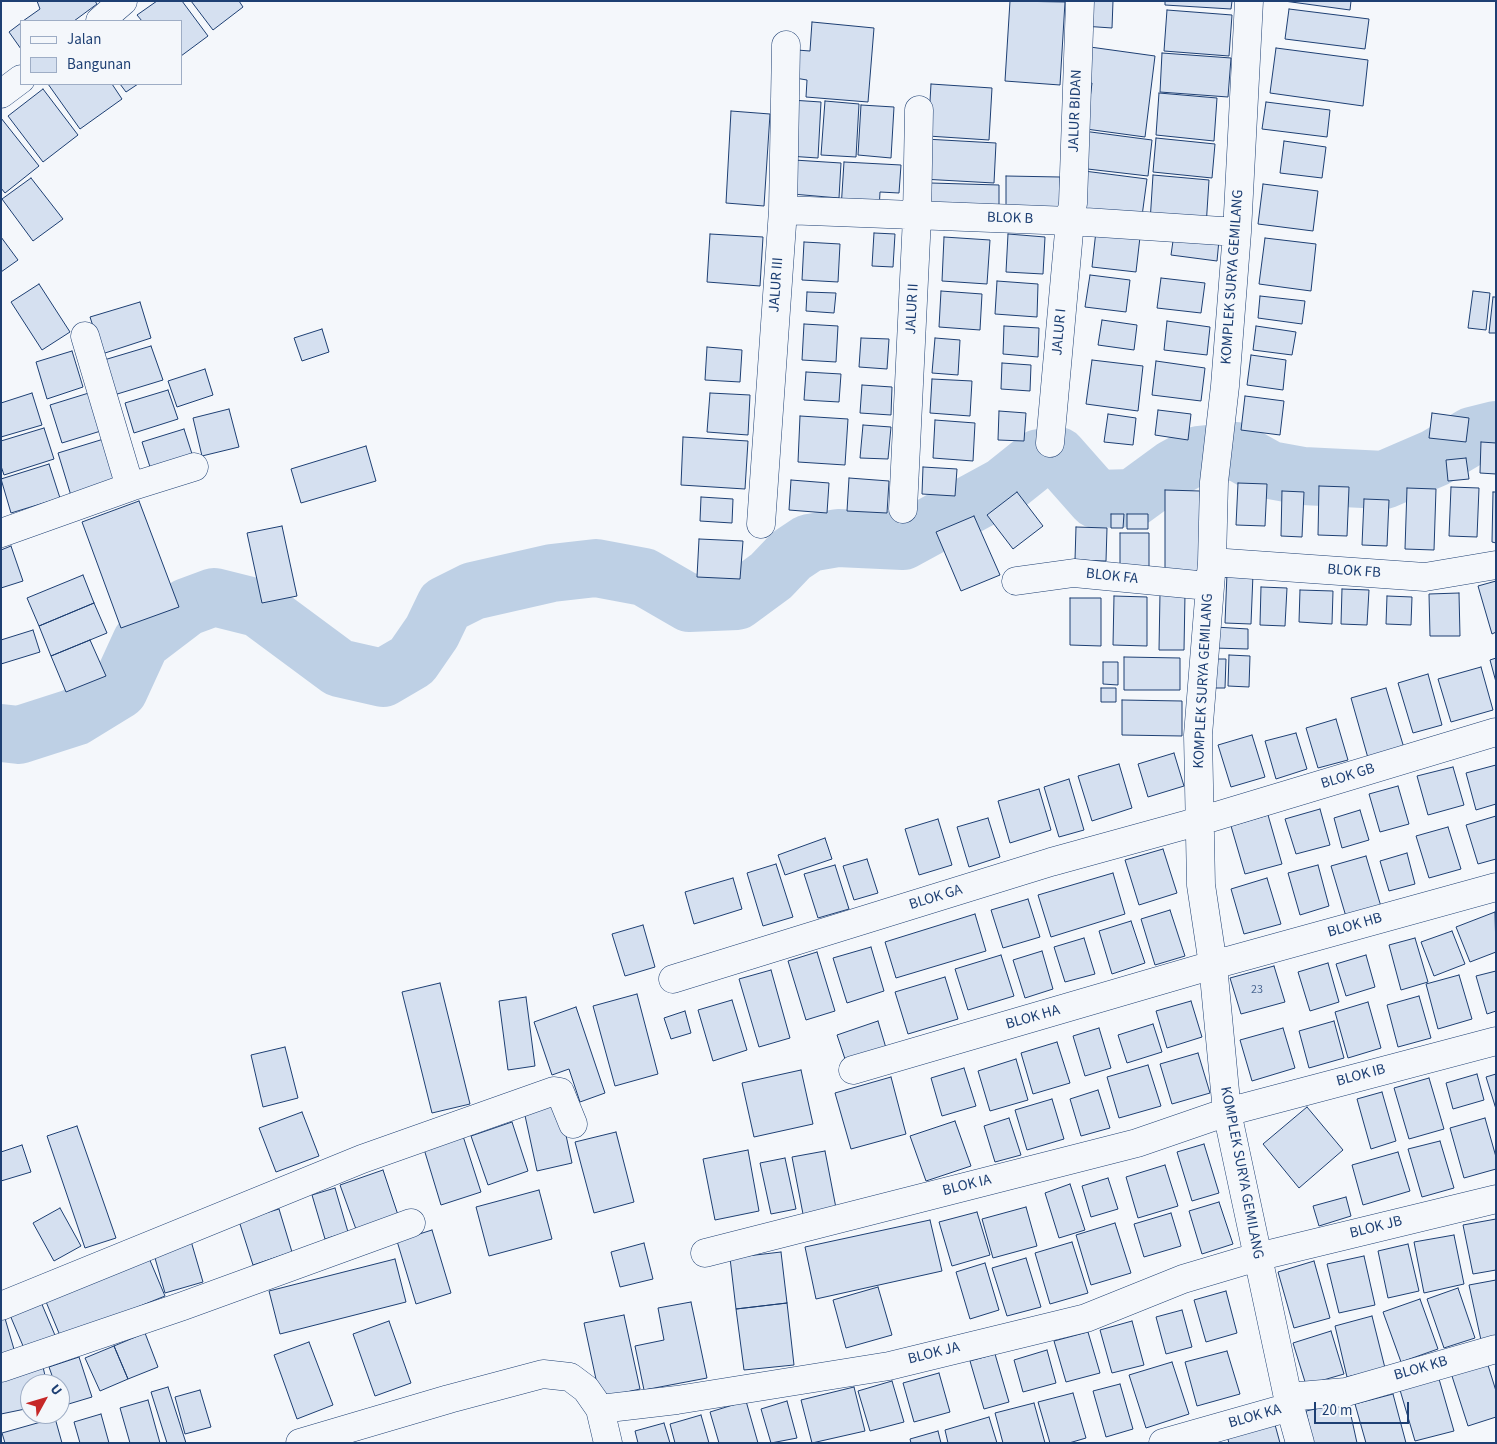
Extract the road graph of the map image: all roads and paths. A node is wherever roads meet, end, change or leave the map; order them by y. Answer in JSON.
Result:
{"nodes":[{"id":1,"x":123,"y":1,"type":"edge"},
{"id":2,"x":1080,"y":1,"type":"edge"},
{"id":3,"x":1249,"y":1,"type":"edge"},
{"id":4,"x":101,"y":20,"type":"edge"},
{"id":5,"x":786,"y":45,"type":"dead end"},
{"id":6,"x":20,"y":80,"type":"edge"},
{"id":7,"x":1,"y":94,"type":"edge"},
{"id":8,"x":919,"y":110,"type":"dead end"},
{"id":9,"x":783,"y":210,"type":"junction"},
{"id":10,"x":917,"y":217,"type":"junction"},
{"id":11,"x":1070,"y":221,"type":"junction"},
{"id":12,"x":1237,"y":232,"type":"junction"},
{"id":13,"x":85,"y":336,"type":"dead end"},
{"id":14,"x":1050,"y":443,"type":"dead end"},
{"id":15,"x":194,"y":467,"type":"dead end"},
{"id":16,"x":130,"y":487,"type":"junction"},
{"id":17,"x":903,"y":509,"type":"dead end"},
{"id":18,"x":760,"y":524,"type":"dead end"},
{"id":19,"x":3,"y":526,"type":"edge"},
{"id":20,"x":1496,"y":565,"type":"edge"},
{"id":21,"x":1210,"y":574,"type":"junction"},
{"id":22,"x":1016,"y":581,"type":"dead end"},
{"id":23,"x":1496,"y":732,"type":"edge"},
{"id":24,"x":1200,"y":821,"type":"junction"},
{"id":25,"x":1496,"y":887,"type":"edge"},
{"id":26,"x":1213,"y":965,"type":"junction"},
{"id":27,"x":673,"y":978,"type":"dead end"},
{"id":28,"x":1496,"y":1041,"type":"edge"},
{"id":29,"x":853,"y":1070,"type":"dead end"},
{"id":30,"x":1227,"y":1112,"type":"junction"},
{"id":31,"x":573,"y":1124,"type":"dead end"},
{"id":32,"x":1496,"y":1199,"type":"edge"},
{"id":33,"x":411,"y":1223,"type":"dead end"},
{"id":34,"x":705,"y":1253,"type":"dead end"},
{"id":35,"x":1256,"y":1257,"type":"junction"},
{"id":36,"x":1,"y":1306,"type":"edge"},
{"id":37,"x":1496,"y":1349,"type":"edge"},
{"id":38,"x":1,"y":1368,"type":"edge"},
{"id":39,"x":1288,"y":1402,"type":"junction"},
{"id":40,"x":600,"y":1409,"type":"junction"},
{"id":41,"x":300,"y":1443,"type":"edge"},
{"id":42,"x":608,"y":1443,"type":"edge"},
{"id":43,"x":1163,"y":1443,"type":"edge"},
{"id":44,"x":1300,"y":1443,"type":"edge"}],
"edges":[{"from":1,"to":4,"type":"street"},
{"from":2,"to":11,"type":"street","name":"JALUR BIDAN"},
{"from":3,"to":12,"type":"street","name":"KOMPLEK SURYA GEMILANG"},
{"from":5,"to":9,"type":"street","name":"JALUR III"},
{"from":6,"to":7,"type":"street"},
{"from":8,"to":10,"type":"street","name":"JALUR II"},
{"from":9,"to":10,"type":"street","name":"BLOK B"},
{"from":9,"to":18,"type":"street","name":"JALUR III"},
{"from":10,"to":11,"type":"street","name":"BLOK B"},
{"from":10,"to":17,"type":"street","name":"JALUR II"},
{"from":11,"to":12,"type":"street","name":"BLOK B"},
{"from":11,"to":14,"type":"street","name":"JALUR I"},
{"from":12,"to":21,"type":"street","name":"KOMPLEK SURYA GEMILANG"},
{"from":13,"to":16,"type":"street"},
{"from":15,"to":16,"type":"street"},
{"from":16,"to":19,"type":"street"},
{"from":20,"to":21,"type":"street","name":"BLOK FB"},
{"from":21,"to":22,"type":"street","name":"BLOK FA"},
{"from":21,"to":24,"type":"street","name":"KOMPLEK SURYA GEMILANG"},
{"from":23,"to":24,"type":"street","name":"BLOK GB"},
{"from":24,"to":26,"type":"street","name":"KOMPLEK SURYA GEMILANG"},
{"from":24,"to":27,"type":"street","name":"BLOK GA"},
{"from":25,"to":26,"type":"street","name":"BLOK HB"},
{"from":26,"to":29,"type":"street","name":"BLOK HA"},
{"from":26,"to":30,"type":"street","name":"KOMPLEK SURYA GEMILANG"},
{"from":28,"to":30,"type":"street","name":"BLOK IB"},
{"from":30,"to":34,"type":"street","name":"BLOK IA"},
{"from":30,"to":35,"type":"street","name":"KOMPLEK SURYA GEMILANG"},
{"from":31,"to":36,"type":"street"},
{"from":32,"to":35,"type":"street","name":"BLOK JB"},
{"from":33,"to":38,"type":"street"},
{"from":35,"to":39,"type":"street","name":"KOMPLEK SURYA GEMILANG"},
{"from":35,"to":40,"type":"street","name":"BLOK JA"},
{"from":37,"to":39,"type":"street","name":"BLOK KB"},
{"from":39,"to":43,"type":"street","name":"BLOK KA"},
{"from":39,"to":44,"type":"street","name":"KOMPLEK SURYA GEMILANG"},
{"from":40,"to":41,"type":"street"},
{"from":40,"to":42,"type":"street"}]}
